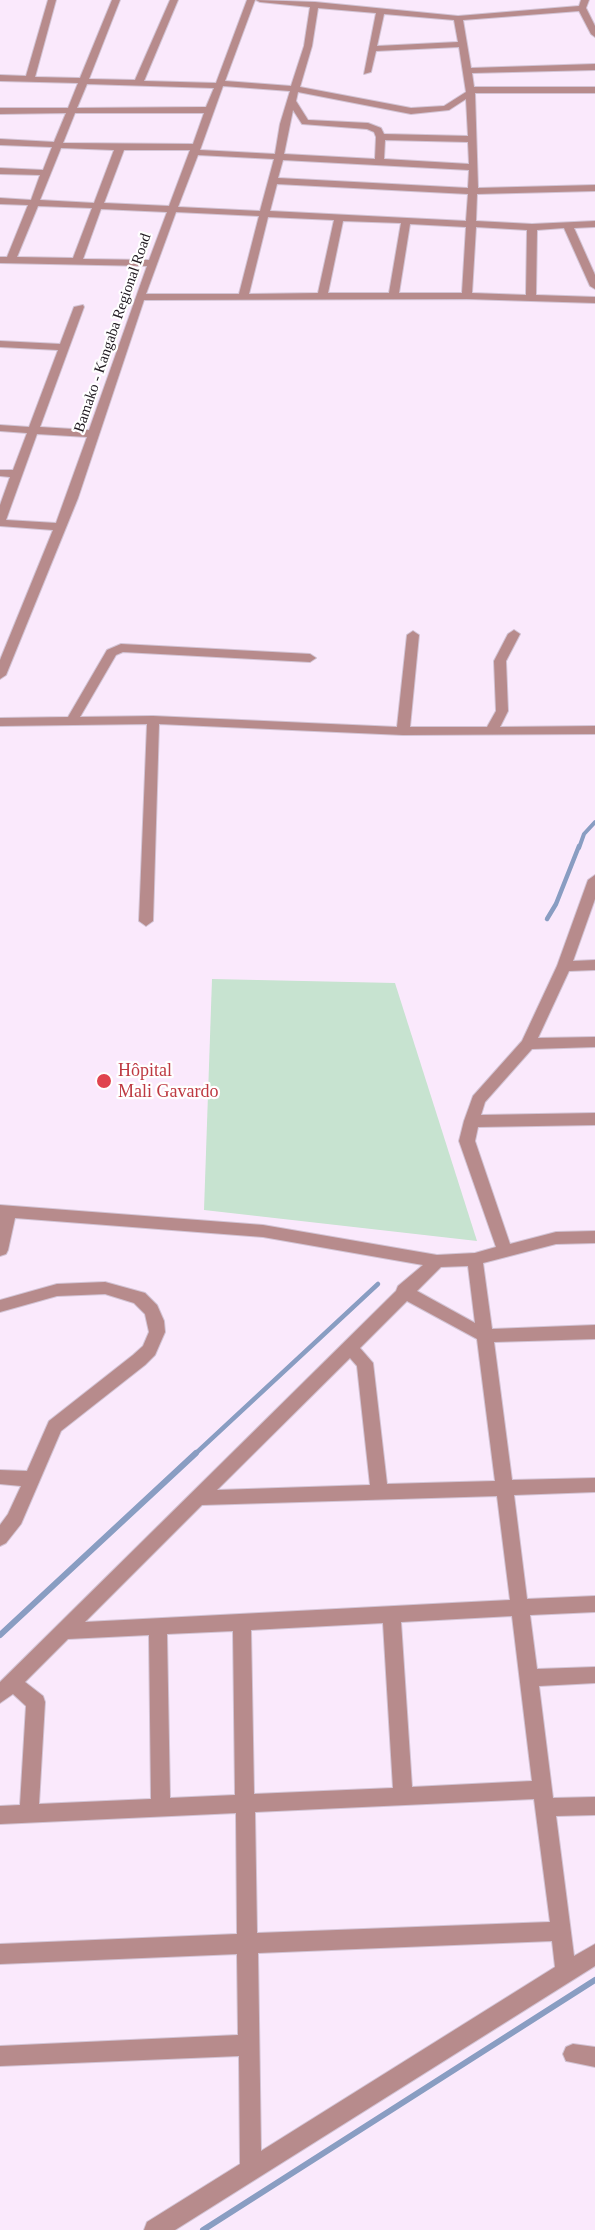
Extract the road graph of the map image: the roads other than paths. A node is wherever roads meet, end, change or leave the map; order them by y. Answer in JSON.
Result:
{"nodes":[{"id":1,"x":52,"y":0,"type":"edge"},
{"id":2,"x":116,"y":0,"type":"edge"},
{"id":3,"x":174,"y":0,"type":"edge"},
{"id":4,"x":251,"y":0,"type":"edge"},
{"id":5,"x":260,"y":0,"type":"edge"},
{"id":6,"x":518,"y":0,"type":"edge"},
{"id":7,"x":315,"y":4,"type":"junction"},
{"id":8,"x":583,"y":4,"type":"edge"},
{"id":9,"x":380,"y":12,"type":"junction"},
{"id":10,"x":519,"y":14,"type":"junction"},
{"id":11,"x":458,"y":18,"type":"junction"},
{"id":12,"x":595,"y":34,"type":"edge"},
{"id":13,"x":463,"y":44,"type":"junction"},
{"id":14,"x":372,"y":49,"type":"junction"},
{"id":15,"x":595,"y":67,"type":"edge"},
{"id":16,"x":467,"y":71,"type":"junction"},
{"id":17,"x":367,"y":72,"type":"dead end"},
{"id":18,"x":0,"y":78,"type":"edge"},
{"id":19,"x":30,"y":79,"type":"junction"},
{"id":20,"x":85,"y":81,"type":"junction"},
{"id":21,"x":139,"y":82,"type":"junction"},
{"id":22,"x":219,"y":84,"type":"junction"},
{"id":23,"x":296,"y":89,"type":"junction"},
{"id":24,"x":595,"y":90,"type":"edge"},
{"id":25,"x":470,"y":91,"type":"junction"},
{"id":26,"x":292,"y":102,"type":"junction"},
{"id":27,"x":210,"y":110,"type":"junction"},
{"id":28,"x":0,"y":111,"type":"edge"},
{"id":29,"x":73,"y":111,"type":"junction"},
{"id":30,"x":381,"y":137,"type":"junction"},
{"id":31,"x":471,"y":139,"type":"junction"},
{"id":32,"x":0,"y":142,"type":"edge"},
{"id":33,"x":59,"y":145,"type":"junction"},
{"id":34,"x":120,"y":147,"type":"junction"},
{"id":35,"x":195,"y":150,"type":"junction"},
{"id":36,"x":279,"y":157,"type":"junction"},
{"id":37,"x":379,"y":162,"type":"junction"},
{"id":38,"x":474,"y":166,"type":"junction"},
{"id":39,"x":0,"y":171,"type":"edge"},
{"id":40,"x":47,"y":173,"type":"junction"},
{"id":41,"x":273,"y":181,"type":"junction"},
{"id":42,"x":595,"y":188,"type":"edge"},
{"id":43,"x":472,"y":191,"type":"junction"},
{"id":44,"x":0,"y":201,"type":"edge"},
{"id":45,"x":35,"y":203,"type":"junction"},
{"id":46,"x":98,"y":206,"type":"junction"},
{"id":47,"x":173,"y":209,"type":"junction"},
{"id":48,"x":265,"y":214,"type":"junction"},
{"id":49,"x":339,"y":218,"type":"junction"},
{"id":50,"x":406,"y":221,"type":"junction"},
{"id":51,"x":471,"y":224,"type":"junction"},
{"id":52,"x":595,"y":224,"type":"edge"},
{"id":53,"x":568,"y":226,"type":"junction"},
{"id":54,"x":532,"y":227,"type":"junction"},
{"id":55,"x":0,"y":260,"type":"edge"},
{"id":56,"x":11,"y":260,"type":"junction"},
{"id":57,"x":77,"y":261,"type":"junction"},
{"id":58,"x":153,"y":263,"type":"junction"},
{"id":59,"x":595,"y":286,"type":"edge"},
{"id":60,"x":243,"y":296,"type":"junction"},
{"id":61,"x":322,"y":296,"type":"junction"},
{"id":62,"x":394,"y":296,"type":"junction"},
{"id":63,"x":467,"y":296,"type":"junction"},
{"id":64,"x":140,"y":297,"type":"junction"},
{"id":65,"x":531,"y":298,"type":"junction"},
{"id":66,"x":595,"y":300,"type":"edge"},
{"id":67,"x":79,"y":307,"type":"dead end"},
{"id":68,"x":0,"y":344,"type":"edge"},
{"id":69,"x":64,"y":347,"type":"junction"},
{"id":70,"x":0,"y":428,"type":"edge"},
{"id":71,"x":33,"y":430,"type":"junction"},
{"id":72,"x":94,"y":434,"type":"junction"},
{"id":73,"x":0,"y":473,"type":"edge"},
{"id":74,"x":17,"y":474,"type":"junction"},
{"id":75,"x":0,"y":521,"type":"edge"},
{"id":76,"x":60,"y":527,"type":"junction"},
{"id":77,"x":514,"y":634,"type":"dead end"},
{"id":78,"x":413,"y":635,"type":"dead end"},
{"id":79,"x":310,"y":658,"type":"dead end"},
{"id":80,"x":0,"y":675,"type":"edge"},
{"id":81,"x":73,"y":719,"type":"junction"},
{"id":82,"x":153,"y":720,"type":"junction"},
{"id":83,"x":0,"y":722,"type":"edge"},
{"id":84,"x":491,"y":730,"type":"junction"},
{"id":85,"x":595,"y":730,"type":"edge"},
{"id":86,"x":403,"y":731,"type":"junction"},
{"id":87,"x":593,"y":888,"type":"edge"},
{"id":88,"x":146,"y":921,"type":"dead end"},
{"id":89,"x":595,"y":965,"type":"edge"},
{"id":90,"x":564,"y":966,"type":"junction"},
{"id":91,"x":595,"y":1042,"type":"edge"},
{"id":92,"x":528,"y":1044,"type":"junction"},
{"id":93,"x":595,"y":1119,"type":"edge"},
{"id":94,"x":472,"y":1121,"type":"junction"},
{"id":95,"x":4,"y":1212,"type":"edge"},
{"id":96,"x":595,"y":1237,"type":"edge"},
{"id":97,"x":0,"y":1251,"type":"edge"},
{"id":98,"x":505,"y":1251,"type":"junction"},
{"id":99,"x":475,"y":1259,"type":"junction"},
{"id":100,"x":437,"y":1261,"type":"junction"},
{"id":101,"x":404,"y":1291,"type":"junction"},
{"id":102,"x":0,"y":1306,"type":"edge"},
{"id":103,"x":595,"y":1332,"type":"edge"},
{"id":104,"x":485,"y":1336,"type":"junction"},
{"id":105,"x":349,"y":1347,"type":"junction"},
{"id":106,"x":0,"y":1477,"type":"edge"},
{"id":107,"x":31,"y":1479,"type":"junction"},
{"id":108,"x":595,"y":1485,"type":"edge"},
{"id":109,"x":505,"y":1488,"type":"junction"},
{"id":110,"x":379,"y":1492,"type":"junction"},
{"id":111,"x":198,"y":1498,"type":"junction"},
{"id":112,"x":0,"y":1538,"type":"edge"},
{"id":113,"x":595,"y":1604,"type":"edge"},
{"id":114,"x":520,"y":1608,"type":"junction"},
{"id":115,"x":391,"y":1614,"type":"junction"},
{"id":116,"x":242,"y":1622,"type":"junction"},
{"id":117,"x":158,"y":1626,"type":"junction"},
{"id":118,"x":65,"y":1630,"type":"junction"},
{"id":119,"x":595,"y":1675,"type":"edge"},
{"id":120,"x":529,"y":1678,"type":"junction"},
{"id":121,"x":7,"y":1689,"type":"edge"},
{"id":122,"x":404,"y":1797,"type":"junction"},
{"id":123,"x":544,"y":1799,"type":"junction"},
{"id":124,"x":245,"y":1804,"type":"junction"},
{"id":125,"x":595,"y":1806,"type":"edge"},
{"id":126,"x":161,"y":1808,"type":"junction"},
{"id":127,"x":29,"y":1814,"type":"junction"},
{"id":128,"x":0,"y":1815,"type":"edge"},
{"id":129,"x":561,"y":1931,"type":"junction"},
{"id":130,"x":247,"y":1944,"type":"junction"},
{"id":131,"x":0,"y":1954,"type":"edge"},
{"id":132,"x":595,"y":1954,"type":"edge"},
{"id":133,"x":566,"y":1972,"type":"junction"},
{"id":134,"x":249,"y":2045,"type":"junction"},
{"id":135,"x":573,"y":2054,"type":"dead end"},
{"id":136,"x":0,"y":2056,"type":"edge"},
{"id":137,"x":595,"y":2057,"type":"edge"},
{"id":138,"x":251,"y":2170,"type":"junction"},
{"id":139,"x":155,"y":2230,"type":"edge"}],
"edges":[{"from":1,"to":19,"type":"street"},
{"from":2,"to":20,"type":"street"},
{"from":3,"to":21,"type":"street"},
{"from":4,"to":22,"type":"street","name":"Bamako - Kangaba Regional Road"},
{"from":5,"to":7,"type":"street"},
{"from":6,"to":10,"type":"street"},
{"from":7,"to":9,"type":"street"},
{"from":7,"to":23,"type":"street"},
{"from":8,"to":10,"type":"street"},
{"from":8,"to":12,"type":"street"},
{"from":9,"to":11,"type":"street"},
{"from":9,"to":14,"type":"street"},
{"from":10,"to":11,"type":"street"},
{"from":11,"to":13,"type":"street"},
{"from":13,"to":14,"type":"street"},
{"from":13,"to":16,"type":"street"},
{"from":14,"to":17,"type":"street"},
{"from":15,"to":16,"type":"street"},
{"from":16,"to":25,"type":"street"},
{"from":18,"to":19,"type":"street"},
{"from":19,"to":20,"type":"street"},
{"from":20,"to":21,"type":"street"},
{"from":20,"to":29,"type":"street"},
{"from":21,"to":22,"type":"street"},
{"from":22,"to":23,"type":"street"},
{"from":22,"to":27,"type":"street","name":"Bamako - Kangaba Regional Road"},
{"from":23,"to":25,"type":"street"},
{"from":23,"to":26,"type":"street"},
{"from":24,"to":25,"type":"street"},
{"from":25,"to":31,"type":"street"},
{"from":26,"to":30,"type":"street"},
{"from":26,"to":36,"type":"street"},
{"from":27,"to":29,"type":"street"},
{"from":27,"to":35,"type":"street","name":"Bamako - Kangaba Regional Road"},
{"from":28,"to":29,"type":"street"},
{"from":29,"to":33,"type":"street"},
{"from":30,"to":31,"type":"street"},
{"from":30,"to":37,"type":"street"},
{"from":31,"to":38,"type":"street"},
{"from":32,"to":33,"type":"street"},
{"from":33,"to":34,"type":"street"},
{"from":33,"to":40,"type":"street"},
{"from":34,"to":35,"type":"street"},
{"from":34,"to":46,"type":"street"},
{"from":35,"to":36,"type":"street"},
{"from":35,"to":47,"type":"street","name":"Bamako - Kangaba Regional Road"},
{"from":36,"to":37,"type":"street"},
{"from":36,"to":41,"type":"street"},
{"from":37,"to":38,"type":"street"},
{"from":38,"to":43,"type":"street"},
{"from":39,"to":40,"type":"street"},
{"from":40,"to":45,"type":"street"},
{"from":41,"to":43,"type":"street"},
{"from":41,"to":48,"type":"street"},
{"from":42,"to":43,"type":"street"},
{"from":43,"to":51,"type":"street"},
{"from":44,"to":45,"type":"street"},
{"from":45,"to":46,"type":"street"},
{"from":45,"to":56,"type":"street"},
{"from":46,"to":47,"type":"street"},
{"from":46,"to":57,"type":"street"},
{"from":47,"to":48,"type":"street"},
{"from":47,"to":58,"type":"street","name":"Bamako - Kangaba Regional Road"},
{"from":48,"to":49,"type":"street"},
{"from":48,"to":60,"type":"street"},
{"from":49,"to":50,"type":"street"},
{"from":49,"to":61,"type":"street"},
{"from":50,"to":51,"type":"street"},
{"from":50,"to":62,"type":"street"},
{"from":51,"to":54,"type":"street"},
{"from":51,"to":63,"type":"street"},
{"from":52,"to":53,"type":"street"},
{"from":53,"to":54,"type":"street"},
{"from":53,"to":59,"type":"street"},
{"from":54,"to":65,"type":"street"},
{"from":55,"to":56,"type":"street"},
{"from":56,"to":57,"type":"street"},
{"from":57,"to":58,"type":"street"},
{"from":58,"to":64,"type":"street","name":"Bamako - Kangaba Regional Road"},
{"from":60,"to":61,"type":"street"},
{"from":60,"to":64,"type":"street"},
{"from":61,"to":62,"type":"street"},
{"from":62,"to":63,"type":"street"},
{"from":63,"to":65,"type":"street"},
{"from":64,"to":72,"type":"street","name":"Bamako - Kangaba Regional Road"},
{"from":65,"to":66,"type":"street"},
{"from":67,"to":69,"type":"street"},
{"from":68,"to":69,"type":"street"},
{"from":69,"to":71,"type":"street"},
{"from":70,"to":71,"type":"street"},
{"from":71,"to":72,"type":"street"},
{"from":71,"to":74,"type":"street"},
{"from":72,"to":76,"type":"street","name":"Bamako - Kangaba Regional Road"},
{"from":73,"to":74,"type":"street"},
{"from":74,"to":75,"type":"street"},
{"from":75,"to":76,"type":"street"},
{"from":76,"to":80,"type":"street","name":"Bamako - Kangaba Regional Road"},
{"from":77,"to":84,"type":"street"},
{"from":78,"to":86,"type":"street"},
{"from":79,"to":81,"type":"street"},
{"from":81,"to":82,"type":"street"},
{"from":81,"to":83,"type":"street"},
{"from":82,"to":86,"type":"street"},
{"from":82,"to":88,"type":"street"},
{"from":84,"to":85,"type":"street"},
{"from":84,"to":86,"type":"street"},
{"from":87,"to":90,"type":"street"},
{"from":89,"to":90,"type":"street"},
{"from":90,"to":92,"type":"street"},
{"from":91,"to":92,"type":"street"},
{"from":92,"to":94,"type":"street"},
{"from":93,"to":94,"type":"street"},
{"from":94,"to":98,"type":"street"},
{"from":95,"to":97,"type":"street"},
{"from":95,"to":100,"type":"street"},
{"from":96,"to":98,"type":"street"},
{"from":98,"to":99,"type":"street"},
{"from":99,"to":100,"type":"street"},
{"from":99,"to":104,"type":"street"},
{"from":100,"to":101,"type":"street"},
{"from":101,"to":104,"type":"street"},
{"from":101,"to":105,"type":"street"},
{"from":102,"to":107,"type":"street"},
{"from":103,"to":104,"type":"street"},
{"from":104,"to":109,"type":"street"},
{"from":105,"to":110,"type":"street"},
{"from":105,"to":111,"type":"street"},
{"from":106,"to":107,"type":"street"},
{"from":107,"to":112,"type":"street"},
{"from":108,"to":109,"type":"street"},
{"from":109,"to":110,"type":"street"},
{"from":109,"to":114,"type":"street"},
{"from":110,"to":111,"type":"street"},
{"from":111,"to":118,"type":"street"},
{"from":113,"to":114,"type":"street"},
{"from":114,"to":115,"type":"street"},
{"from":114,"to":120,"type":"street"},
{"from":115,"to":116,"type":"street"},
{"from":115,"to":122,"type":"street"},
{"from":116,"to":117,"type":"street"},
{"from":116,"to":124,"type":"street"},
{"from":117,"to":118,"type":"street"},
{"from":117,"to":126,"type":"street"},
{"from":118,"to":121,"type":"street"},
{"from":119,"to":120,"type":"street"},
{"from":120,"to":123,"type":"street"},
{"from":121,"to":127,"type":"street"},
{"from":122,"to":123,"type":"street"},
{"from":122,"to":124,"type":"street"},
{"from":123,"to":125,"type":"street"},
{"from":123,"to":129,"type":"street"},
{"from":124,"to":126,"type":"street"},
{"from":124,"to":130,"type":"street"},
{"from":126,"to":127,"type":"street"},
{"from":127,"to":128,"type":"street"},
{"from":129,"to":130,"type":"street"},
{"from":129,"to":133,"type":"street"},
{"from":130,"to":131,"type":"street"},
{"from":130,"to":134,"type":"street"},
{"from":132,"to":133,"type":"street"},
{"from":133,"to":138,"type":"street"},
{"from":134,"to":136,"type":"street"},
{"from":134,"to":138,"type":"street"},
{"from":135,"to":137,"type":"street"},
{"from":138,"to":139,"type":"street"}]}
